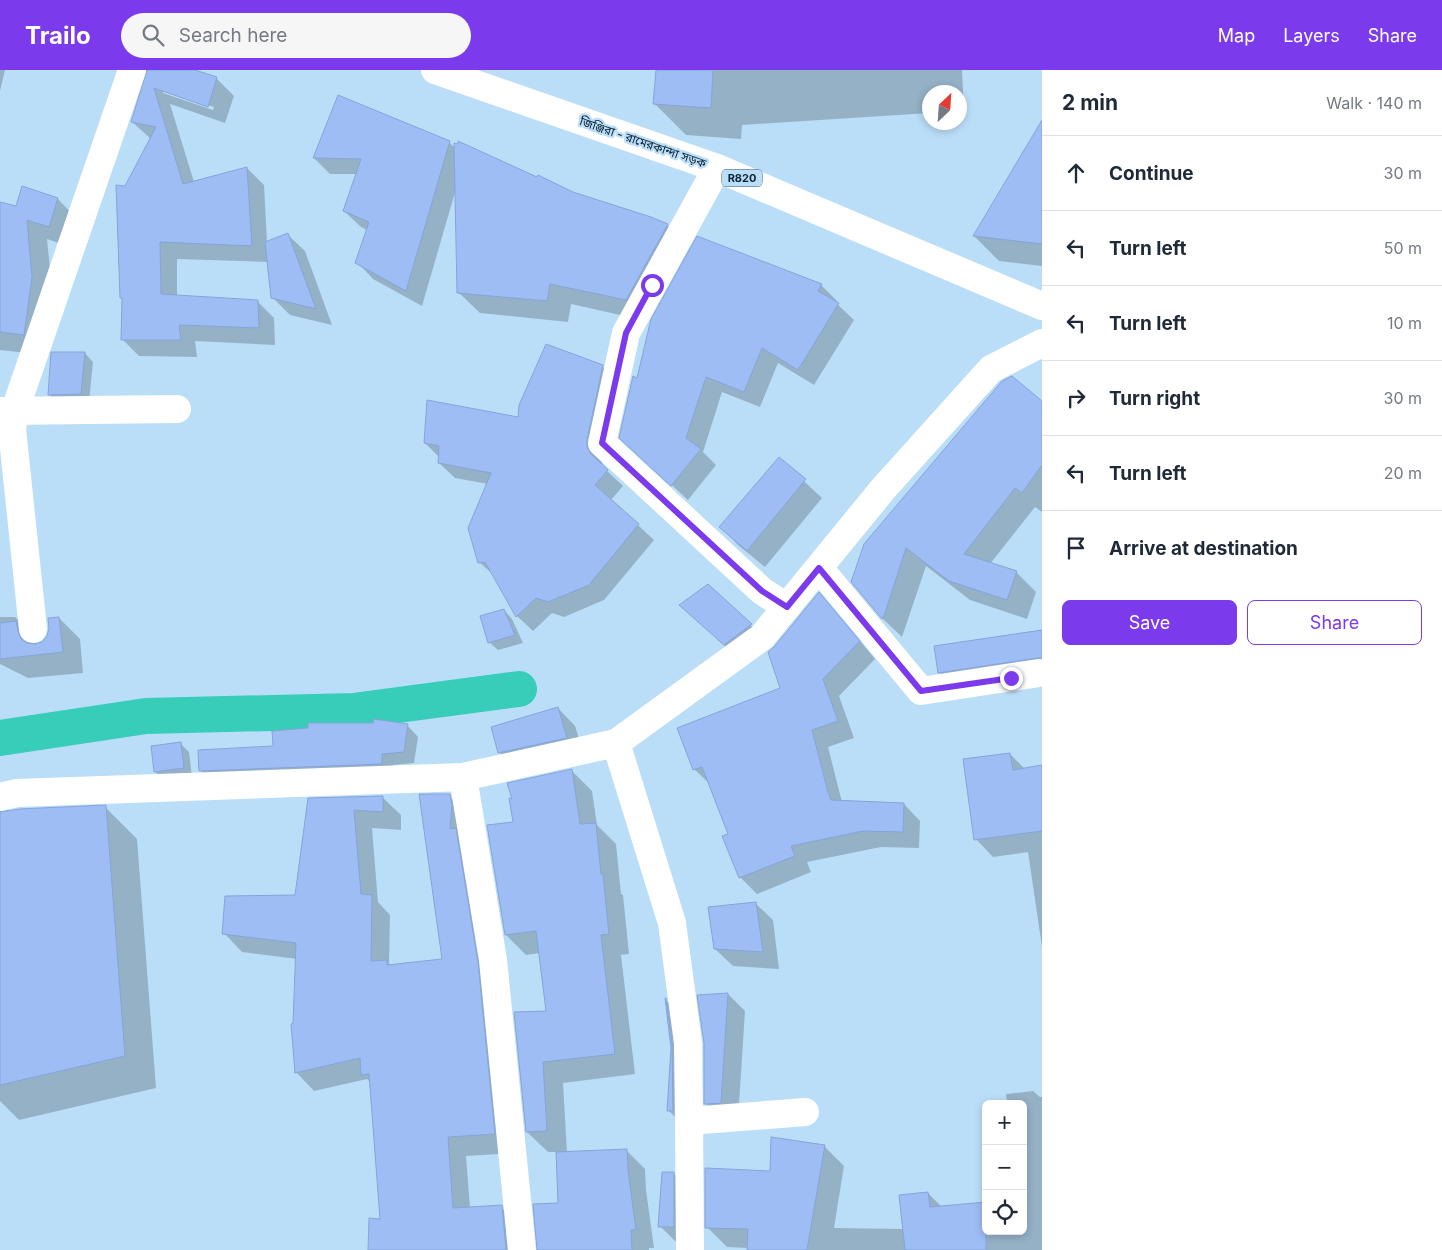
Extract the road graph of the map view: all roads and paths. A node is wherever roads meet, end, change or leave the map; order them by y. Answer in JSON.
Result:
{"nodes":[{"id":1,"x":132,"y":70,"type":"edge"},
{"id":2,"x":435,"y":70,"type":"edge"},
{"id":3,"x":717,"y":168,"type":"junction"},
{"id":4,"x":1042,"y":306,"type":"edge"},
{"id":5,"x":1042,"y":342,"type":"edge"},
{"id":6,"x":177,"y":409,"type":"dead end"},
{"id":7,"x":7,"y":411,"type":"edge"},
{"id":8,"x":819,"y":568,"type":"junction"},
{"id":9,"x":787,"y":607,"type":"junction"},
{"id":10,"x":33,"y":629,"type":"dead end"},
{"id":11,"x":1039,"y":673,"type":"dead end"},
{"id":12,"x":616,"y":742,"type":"junction"},
{"id":13,"x":463,"y":777,"type":"junction"},
{"id":14,"x":0,"y":797,"type":"edge"},
{"id":15,"x":804,"y":1112,"type":"dead end"},
{"id":16,"x":689,"y":1121,"type":"junction"},
{"id":17,"x":522,"y":1250,"type":"edge"},
{"id":18,"x":690,"y":1250,"type":"edge"}],
"edges":[{"from":1,"to":7,"type":"street"},
{"from":2,"to":3,"type":"street","name":"জিঞ্জিরা - রামেরকান্দা সড়ক","number":"R820"},
{"from":3,"to":4,"type":"street","name":"জিঞ্জিরা - রামেরকান্দা সড়ক","number":"R820"},
{"from":3,"to":9,"type":"street"},
{"from":5,"to":8,"type":"street"},
{"from":6,"to":7,"type":"street"},
{"from":7,"to":10,"type":"street"},
{"from":8,"to":9,"type":"street"},
{"from":8,"to":11,"type":"street"},
{"from":9,"to":12,"type":"street"},
{"from":12,"to":13,"type":"street"},
{"from":12,"to":16,"type":"street"},
{"from":13,"to":14,"type":"street"},
{"from":13,"to":17,"type":"street"},
{"from":15,"to":16,"type":"street"},
{"from":16,"to":18,"type":"street"}]}
